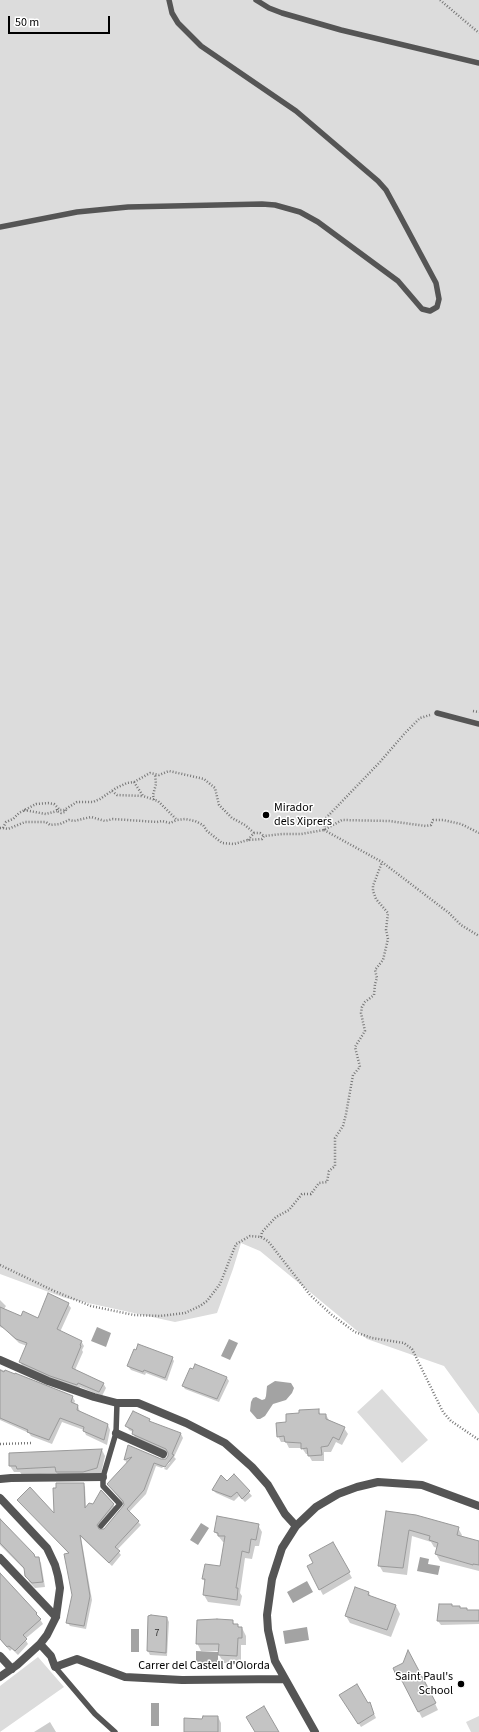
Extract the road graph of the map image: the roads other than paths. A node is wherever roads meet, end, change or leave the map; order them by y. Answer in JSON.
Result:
{"nodes":[{"id":1,"x":169,"y":0,"type":"edge"},
{"id":2,"x":256,"y":0,"type":"edge"},
{"id":3,"x":479,"y":63,"type":"edge"},
{"id":4,"x":0,"y":227,"type":"edge"},
{"id":5,"x":437,"y":713,"type":"road end"},
{"id":6,"x":479,"y":724,"type":"edge"},
{"id":7,"x":0,"y":1360,"type":"edge"},
{"id":8,"x":118,"y":1403,"type":"junction"},
{"id":9,"x":116,"y":1433,"type":"junction"},
{"id":10,"x":163,"y":1454,"type":"dead end"},
{"id":11,"x":103,"y":1477,"type":"junction"},
{"id":12,"x":0,"y":1479,"type":"edge"},
{"id":13,"x":0,"y":1498,"type":"edge"},
{"id":14,"x":479,"y":1506,"type":"edge"},
{"id":15,"x":100,"y":1526,"type":"dead end"},
{"id":16,"x":296,"y":1526,"type":"junction"},
{"id":17,"x":0,"y":1558,"type":"edge"},
{"id":18,"x":56,"y":1617,"type":"junction"},
{"id":19,"x":40,"y":1644,"type":"junction"},
{"id":20,"x":0,"y":1656,"type":"edge"},
{"id":21,"x":55,"y":1667,"type":"junction"},
{"id":22,"x":12,"y":1669,"type":"junction"},
{"id":23,"x":0,"y":1677,"type":"edge"},
{"id":24,"x":284,"y":1679,"type":"junction"},
{"id":25,"x":115,"y":1732,"type":"edge"},
{"id":26,"x":315,"y":1732,"type":"edge"}],
"edges":[{"from":1,"to":4,"type":"lane"},
{"from":2,"to":3,"type":"lane"},
{"from":5,"to":6,"type":"lane"},
{"from":7,"to":8,"type":"street"},
{"from":8,"to":9,"type":"lane"},
{"from":8,"to":16,"type":"street"},
{"from":9,"to":10,"type":"street"},
{"from":9,"to":11,"type":"lane"},
{"from":11,"to":12,"type":"street"},
{"from":11,"to":15,"type":"lane"},
{"from":13,"to":18,"type":"street"},
{"from":14,"to":16,"type":"street"},
{"from":16,"to":24,"type":"street"},
{"from":17,"to":18,"type":"street"},
{"from":18,"to":19,"type":"street"},
{"from":19,"to":21,"type":"street"},
{"from":19,"to":22,"type":"street"},
{"from":20,"to":22,"type":"street"},
{"from":21,"to":24,"type":"street","name":"Carrer del Castell d'Olorda"},
{"from":21,"to":25,"type":"lane"},
{"from":22,"to":23,"type":"street"},
{"from":24,"to":26,"type":"street"}]}
